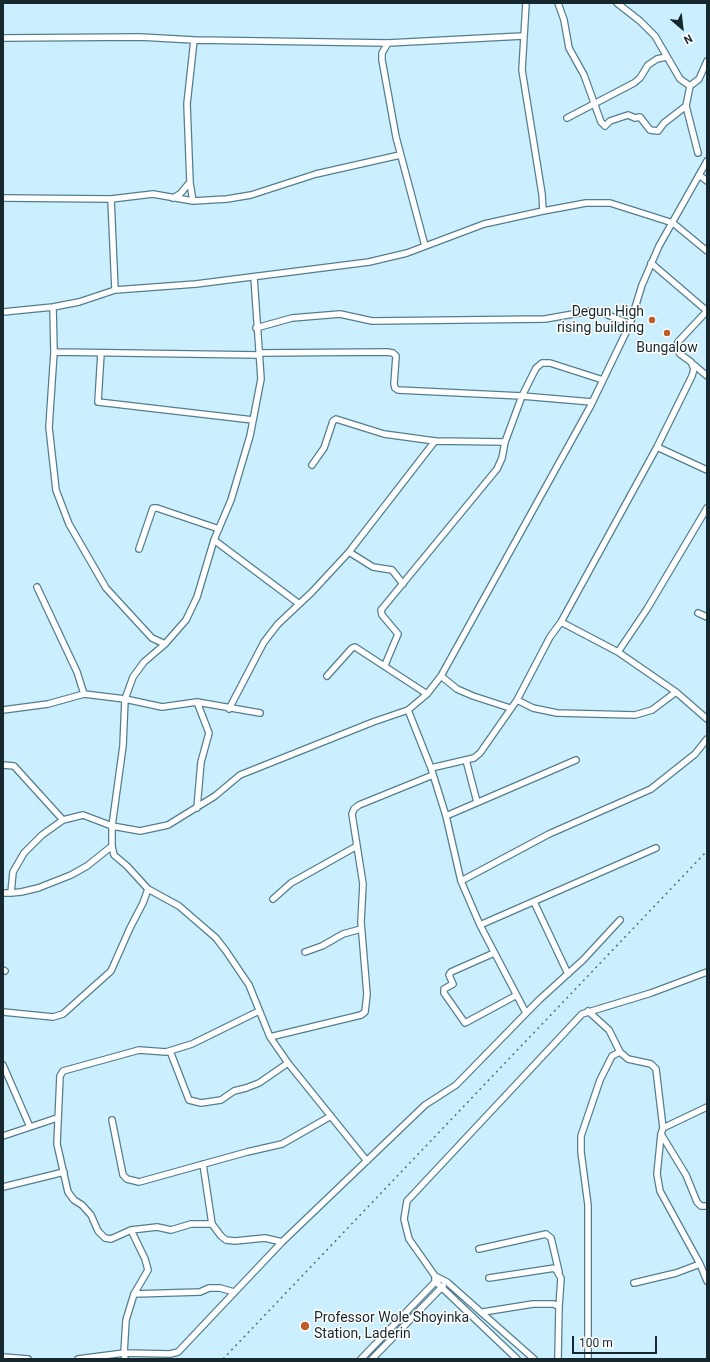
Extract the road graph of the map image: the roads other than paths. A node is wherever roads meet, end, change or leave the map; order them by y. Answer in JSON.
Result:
{"nodes":[{"id":1,"x":526,"y":3,"type":"edge"},
{"id":2,"x":558,"y":3,"type":"edge"},
{"id":3,"x":617,"y":3,"type":"edge"},
{"id":4,"x":523,"y":36,"type":"junction"},
{"id":5,"x":3,"y":38,"type":"edge"},
{"id":6,"x":194,"y":40,"type":"junction"},
{"id":7,"x":388,"y":43,"type":"junction"},
{"id":8,"x":666,"y":57,"type":"junction"},
{"id":9,"x":707,"y":61,"type":"edge"},
{"id":10,"x":690,"y":86,"type":"junction"},
{"id":11,"x":596,"y":102,"type":"junction"},
{"id":12,"x":686,"y":106,"type":"junction"},
{"id":13,"x":567,"y":118,"type":"dead end"},
{"id":14,"x":698,"y":153,"type":"dead end"},
{"id":15,"x":400,"y":155,"type":"junction"},
{"id":16,"x":707,"y":161,"type":"edge"},
{"id":17,"x":699,"y":175,"type":"junction"},
{"id":18,"x":190,"y":182,"type":"junction"},
{"id":19,"x":707,"y":182,"type":"edge"},
{"id":20,"x":3,"y":198,"type":"edge"},
{"id":21,"x":172,"y":198,"type":"junction"},
{"id":22,"x":111,"y":199,"type":"junction"},
{"id":23,"x":193,"y":201,"type":"junction"},
{"id":24,"x":543,"y":211,"type":"junction"},
{"id":25,"x":673,"y":223,"type":"junction"},
{"id":26,"x":425,"y":246,"type":"junction"},
{"id":27,"x":707,"y":250,"type":"edge"},
{"id":28,"x":651,"y":263,"type":"junction"},
{"id":29,"x":254,"y":278,"type":"junction"},
{"id":30,"x":115,"y":290,"type":"junction"},
{"id":31,"x":53,"y":307,"type":"junction"},
{"id":32,"x":707,"y":311,"type":"edge"},
{"id":33,"x":3,"y":312,"type":"edge"},
{"id":34,"x":630,"y":324,"type":"junction"},
{"id":35,"x":256,"y":328,"type":"junction"},
{"id":36,"x":54,"y":352,"type":"junction"},
{"id":37,"x":101,"y":353,"type":"junction"},
{"id":38,"x":259,"y":354,"type":"junction"},
{"id":39,"x":691,"y":362,"type":"junction"},
{"id":40,"x":707,"y":376,"type":"edge"},
{"id":41,"x":603,"y":380,"type":"junction"},
{"id":42,"x":522,"y":396,"type":"junction"},
{"id":43,"x":592,"y":402,"type":"junction"},
{"id":44,"x":253,"y":420,"type":"junction"},
{"id":45,"x":435,"y":440,"type":"junction"},
{"id":46,"x":505,"y":442,"type":"junction"},
{"id":47,"x":657,"y":447,"type":"junction"},
{"id":48,"x":312,"y":466,"type":"dead end"},
{"id":49,"x":707,"y":470,"type":"edge"},
{"id":50,"x":707,"y":508,"type":"edge"},
{"id":51,"x":219,"y":529,"type":"junction"},
{"id":52,"x":214,"y":540,"type":"junction"},
{"id":53,"x":139,"y":549,"type":"dead end"},
{"id":54,"x":349,"y":552,"type":"junction"},
{"id":55,"x":403,"y":584,"type":"junction"},
{"id":56,"x":37,"y":587,"type":"dead end"},
{"id":57,"x":298,"y":603,"type":"junction"},
{"id":58,"x":698,"y":613,"type":"dead end"},
{"id":59,"x":707,"y":617,"type":"edge"},
{"id":60,"x":561,"y":622,"type":"junction"},
{"id":61,"x":165,"y":644,"type":"junction"},
{"id":62,"x":618,"y":652,"type":"junction"},
{"id":63,"x":385,"y":665,"type":"junction"},
{"id":64,"x":327,"y":676,"type":"dead end"},
{"id":65,"x":441,"y":676,"type":"junction"},
{"id":66,"x":676,"y":692,"type":"junction"},
{"id":67,"x":84,"y":694,"type":"junction"},
{"id":68,"x":427,"y":694,"type":"junction"},
{"id":69,"x":125,"y":699,"type":"junction"},
{"id":70,"x":517,"y":700,"type":"junction"},
{"id":71,"x":196,"y":702,"type":"junction"},
{"id":72,"x":510,"y":708,"type":"junction"},
{"id":73,"x":229,"y":709,"type":"junction"},
{"id":74,"x":3,"y":710,"type":"edge"},
{"id":75,"x":408,"y":710,"type":"junction"},
{"id":76,"x":260,"y":713,"type":"dead end"},
{"id":77,"x":707,"y":719,"type":"edge"},
{"id":78,"x":707,"y":739,"type":"edge"},
{"id":79,"x":466,"y":760,"type":"junction"},
{"id":80,"x":576,"y":760,"type":"dead end"},
{"id":81,"x":3,"y":765,"type":"edge"},
{"id":82,"x":430,"y":768,"type":"junction"},
{"id":83,"x":433,"y":775,"type":"junction"},
{"id":84,"x":477,"y":802,"type":"junction"},
{"id":85,"x":197,"y":808,"type":"junction"},
{"id":86,"x":446,"y":816,"type":"junction"},
{"id":87,"x":63,"y":820,"type":"junction"},
{"id":88,"x":112,"y":826,"type":"junction"},
{"id":89,"x":112,"y":846,"type":"junction"},
{"id":90,"x":358,"y":846,"type":"junction"},
{"id":91,"x":656,"y":848,"type":"dead end"},
{"id":92,"x":461,"y":881,"type":"junction"},
{"id":93,"x":148,"y":889,"type":"junction"},
{"id":94,"x":3,"y":893,"type":"edge"},
{"id":95,"x":11,"y":893,"type":"junction"},
{"id":96,"x":273,"y":900,"type":"dead end"},
{"id":97,"x":534,"y":902,"type":"junction"},
{"id":98,"x":620,"y":920,"type":"dead end"},
{"id":99,"x":480,"y":926,"type":"junction"},
{"id":100,"x":361,"y":929,"type":"junction"},
{"id":101,"x":305,"y":952,"type":"dead end"},
{"id":102,"x":494,"y":953,"type":"junction"},
{"id":103,"x":707,"y":972,"type":"edge"},
{"id":104,"x":568,"y":974,"type":"junction"},
{"id":105,"x":516,"y":996,"type":"junction"},
{"id":106,"x":259,"y":1011,"type":"junction"},
{"id":107,"x":588,"y":1011,"type":"junction"},
{"id":108,"x":3,"y":1012,"type":"edge"},
{"id":109,"x":526,"y":1013,"type":"junction"},
{"id":110,"x":270,"y":1037,"type":"junction"},
{"id":111,"x":170,"y":1051,"type":"junction"},
{"id":112,"x":620,"y":1052,"type":"junction"},
{"id":113,"x":288,"y":1063,"type":"junction"},
{"id":114,"x":3,"y":1065,"type":"edge"},
{"id":115,"x":707,"y":1107,"type":"edge"},
{"id":116,"x":331,"y":1116,"type":"junction"},
{"id":117,"x":57,"y":1118,"type":"junction"},
{"id":118,"x":112,"y":1120,"type":"dead end"},
{"id":119,"x":30,"y":1127,"type":"junction"},
{"id":120,"x":663,"y":1128,"type":"junction"},
{"id":121,"x":660,"y":1134,"type":"junction"},
{"id":122,"x":3,"y":1136,"type":"edge"},
{"id":123,"x":367,"y":1161,"type":"junction"},
{"id":124,"x":203,"y":1164,"type":"junction"},
{"id":125,"x":64,"y":1172,"type":"junction"},
{"id":126,"x":3,"y":1187,"type":"edge"},
{"id":127,"x":707,"y":1206,"type":"edge"},
{"id":128,"x":212,"y":1224,"type":"junction"},
{"id":129,"x":130,"y":1230,"type":"junction"},
{"id":130,"x":282,"y":1242,"type":"junction"},
{"id":131,"x":479,"y":1249,"type":"dead end"},
{"id":132,"x":700,"y":1264,"type":"junction"},
{"id":133,"x":559,"y":1272,"type":"junction"},
{"id":134,"x":436,"y":1278,"type":"junction"},
{"id":135,"x":489,"y":1278,"type":"dead end"},
{"id":136,"x":707,"y":1281,"type":"edge"},
{"id":137,"x":447,"y":1282,"type":"junction"},
{"id":138,"x":634,"y":1283,"type":"dead end"},
{"id":139,"x":442,"y":1288,"type":"junction"},
{"id":140,"x":234,"y":1292,"type":"junction"},
{"id":141,"x":134,"y":1294,"type":"junction"},
{"id":142,"x":559,"y":1306,"type":"junction"},
{"id":143,"x":483,"y":1312,"type":"junction"},
{"id":144,"x":124,"y":1356,"type":"edge"},
{"id":145,"x":3,"y":1357,"type":"edge"},
{"id":146,"x":28,"y":1359,"type":"edge"},
{"id":147,"x":78,"y":1359,"type":"edge"},
{"id":148,"x":361,"y":1359,"type":"edge"},
{"id":149,"x":372,"y":1359,"type":"edge"},
{"id":150,"x":517,"y":1359,"type":"edge"},
{"id":151,"x":534,"y":1359,"type":"edge"},
{"id":152,"x":558,"y":1359,"type":"edge"},
{"id":153,"x":588,"y":1359,"type":"edge"}],
"edges":[{"from":1,"to":4,"type":"street"},
{"from":2,"to":11,"type":"street"},
{"from":3,"to":8,"type":"street"},
{"from":4,"to":7,"type":"street"},
{"from":4,"to":24,"type":"street"},
{"from":5,"to":6,"type":"street"},
{"from":6,"to":7,"type":"street"},
{"from":6,"to":18,"type":"street"},
{"from":7,"to":15,"type":"street"},
{"from":8,"to":10,"type":"street"},
{"from":8,"to":11,"type":"street"},
{"from":9,"to":10,"type":"street"},
{"from":10,"to":12,"type":"street"},
{"from":11,"to":12,"type":"street"},
{"from":11,"to":13,"type":"street"},
{"from":12,"to":14,"type":"street"},
{"from":15,"to":23,"type":"street"},
{"from":15,"to":26,"type":"street"},
{"from":16,"to":17,"type":"street"},
{"from":17,"to":19,"type":"street"},
{"from":17,"to":25,"type":"street"},
{"from":18,"to":21,"type":"street"},
{"from":18,"to":23,"type":"street"},
{"from":20,"to":22,"type":"street"},
{"from":21,"to":22,"type":"street"},
{"from":21,"to":23,"type":"street"},
{"from":22,"to":30,"type":"street"},
{"from":24,"to":25,"type":"street"},
{"from":24,"to":26,"type":"street"},
{"from":25,"to":27,"type":"street"},
{"from":25,"to":28,"type":"street"},
{"from":26,"to":29,"type":"street"},
{"from":28,"to":32,"type":"street"},
{"from":28,"to":34,"type":"street"},
{"from":29,"to":30,"type":"street"},
{"from":29,"to":35,"type":"street"},
{"from":30,"to":31,"type":"street"},
{"from":31,"to":33,"type":"street"},
{"from":31,"to":36,"type":"street"},
{"from":32,"to":39,"type":"street"},
{"from":34,"to":35,"type":"street"},
{"from":34,"to":41,"type":"street"},
{"from":35,"to":38,"type":"street"},
{"from":36,"to":37,"type":"street"},
{"from":36,"to":61,"type":"street"},
{"from":37,"to":38,"type":"street"},
{"from":37,"to":44,"type":"street"},
{"from":38,"to":42,"type":"street"},
{"from":38,"to":44,"type":"street"},
{"from":39,"to":40,"type":"street"},
{"from":39,"to":47,"type":"street"},
{"from":41,"to":42,"type":"street"},
{"from":41,"to":43,"type":"street"},
{"from":42,"to":43,"type":"street"},
{"from":42,"to":46,"type":"street"},
{"from":43,"to":65,"type":"street"},
{"from":44,"to":51,"type":"street"},
{"from":45,"to":46,"type":"street"},
{"from":45,"to":48,"type":"street"},
{"from":45,"to":54,"type":"street"},
{"from":46,"to":55,"type":"street"},
{"from":47,"to":49,"type":"street"},
{"from":47,"to":60,"type":"street"},
{"from":50,"to":62,"type":"street"},
{"from":51,"to":52,"type":"street"},
{"from":51,"to":53,"type":"street"},
{"from":52,"to":57,"type":"street"},
{"from":52,"to":61,"type":"street"},
{"from":54,"to":55,"type":"street"},
{"from":54,"to":57,"type":"street"},
{"from":55,"to":63,"type":"street"},
{"from":56,"to":67,"type":"street"},
{"from":57,"to":73,"type":"street"},
{"from":58,"to":59,"type":"street"},
{"from":60,"to":62,"type":"street"},
{"from":60,"to":70,"type":"street"},
{"from":61,"to":69,"type":"street"},
{"from":62,"to":66,"type":"street"},
{"from":63,"to":64,"type":"street"},
{"from":63,"to":68,"type":"street"},
{"from":65,"to":68,"type":"street"},
{"from":65,"to":72,"type":"street"},
{"from":66,"to":70,"type":"street"},
{"from":66,"to":77,"type":"street"},
{"from":67,"to":69,"type":"street"},
{"from":67,"to":74,"type":"street"},
{"from":68,"to":75,"type":"street"},
{"from":69,"to":71,"type":"street"},
{"from":69,"to":88,"type":"street"},
{"from":70,"to":72,"type":"street"},
{"from":71,"to":73,"type":"street"},
{"from":71,"to":85,"type":"street"},
{"from":72,"to":79,"type":"street"},
{"from":73,"to":76,"type":"street"},
{"from":75,"to":82,"type":"street"},
{"from":75,"to":85,"type":"street"},
{"from":78,"to":92,"type":"street"},
{"from":79,"to":82,"type":"street"},
{"from":79,"to":84,"type":"street"},
{"from":80,"to":84,"type":"street"},
{"from":81,"to":87,"type":"street"},
{"from":82,"to":83,"type":"street"},
{"from":83,"to":86,"type":"street"},
{"from":83,"to":90,"type":"street"},
{"from":84,"to":86,"type":"street"},
{"from":85,"to":88,"type":"street"},
{"from":86,"to":92,"type":"street"},
{"from":87,"to":88,"type":"street"},
{"from":87,"to":95,"type":"street"},
{"from":88,"to":89,"type":"street"},
{"from":89,"to":93,"type":"street"},
{"from":89,"to":95,"type":"street"},
{"from":90,"to":96,"type":"street"},
{"from":90,"to":100,"type":"street"},
{"from":91,"to":97,"type":"street"},
{"from":92,"to":99,"type":"street"},
{"from":93,"to":106,"type":"street"},
{"from":93,"to":108,"type":"street"},
{"from":94,"to":95,"type":"street"},
{"from":97,"to":99,"type":"street"},
{"from":97,"to":104,"type":"street"},
{"from":98,"to":104,"type":"street"},
{"from":99,"to":102,"type":"street"},
{"from":100,"to":101,"type":"street"},
{"from":100,"to":110,"type":"street"},
{"from":102,"to":105,"type":"street"},
{"from":102,"to":105,"type":"street"},
{"from":103,"to":107,"type":"street"},
{"from":104,"to":109,"type":"street"},
{"from":105,"to":109,"type":"street"},
{"from":106,"to":110,"type":"street"},
{"from":106,"to":111,"type":"street"},
{"from":107,"to":112,"type":"street"},
{"from":107,"to":134,"type":"street"},
{"from":109,"to":123,"type":"street"},
{"from":110,"to":113,"type":"street"},
{"from":111,"to":113,"type":"street"},
{"from":111,"to":117,"type":"street"},
{"from":112,"to":120,"type":"street"},
{"from":112,"to":153,"type":"street"},
{"from":113,"to":116,"type":"street"},
{"from":114,"to":119,"type":"street"},
{"from":115,"to":120,"type":"street"},
{"from":116,"to":123,"type":"street"},
{"from":116,"to":124,"type":"street"},
{"from":117,"to":119,"type":"street"},
{"from":117,"to":125,"type":"street"},
{"from":118,"to":124,"type":"street"},
{"from":119,"to":122,"type":"street"},
{"from":120,"to":121,"type":"street"},
{"from":121,"to":127,"type":"street"},
{"from":121,"to":132,"type":"street"},
{"from":123,"to":130,"type":"street"},
{"from":124,"to":128,"type":"street"},
{"from":125,"to":126,"type":"street"},
{"from":125,"to":129,"type":"street"},
{"from":128,"to":129,"type":"street"},
{"from":128,"to":130,"type":"street"},
{"from":129,"to":141,"type":"street"},
{"from":130,"to":140,"type":"street"},
{"from":131,"to":133,"type":"street"},
{"from":132,"to":136,"type":"street"},
{"from":132,"to":138,"type":"street"},
{"from":133,"to":135,"type":"street"},
{"from":133,"to":142,"type":"street"},
{"from":134,"to":137,"type":"street"},
{"from":134,"to":139,"type":"street"},
{"from":134,"to":148,"type":"street"},
{"from":137,"to":139,"type":"street"},
{"from":137,"to":143,"type":"street"},
{"from":139,"to":149,"type":"street"},
{"from":139,"to":150,"type":"street"},
{"from":140,"to":141,"type":"street"},
{"from":140,"to":144,"type":"street"},
{"from":141,"to":144,"type":"street"},
{"from":142,"to":143,"type":"street"},
{"from":142,"to":152,"type":"street"},
{"from":143,"to":151,"type":"street"},
{"from":144,"to":147,"type":"street"},
{"from":145,"to":146,"type":"street"}]}
